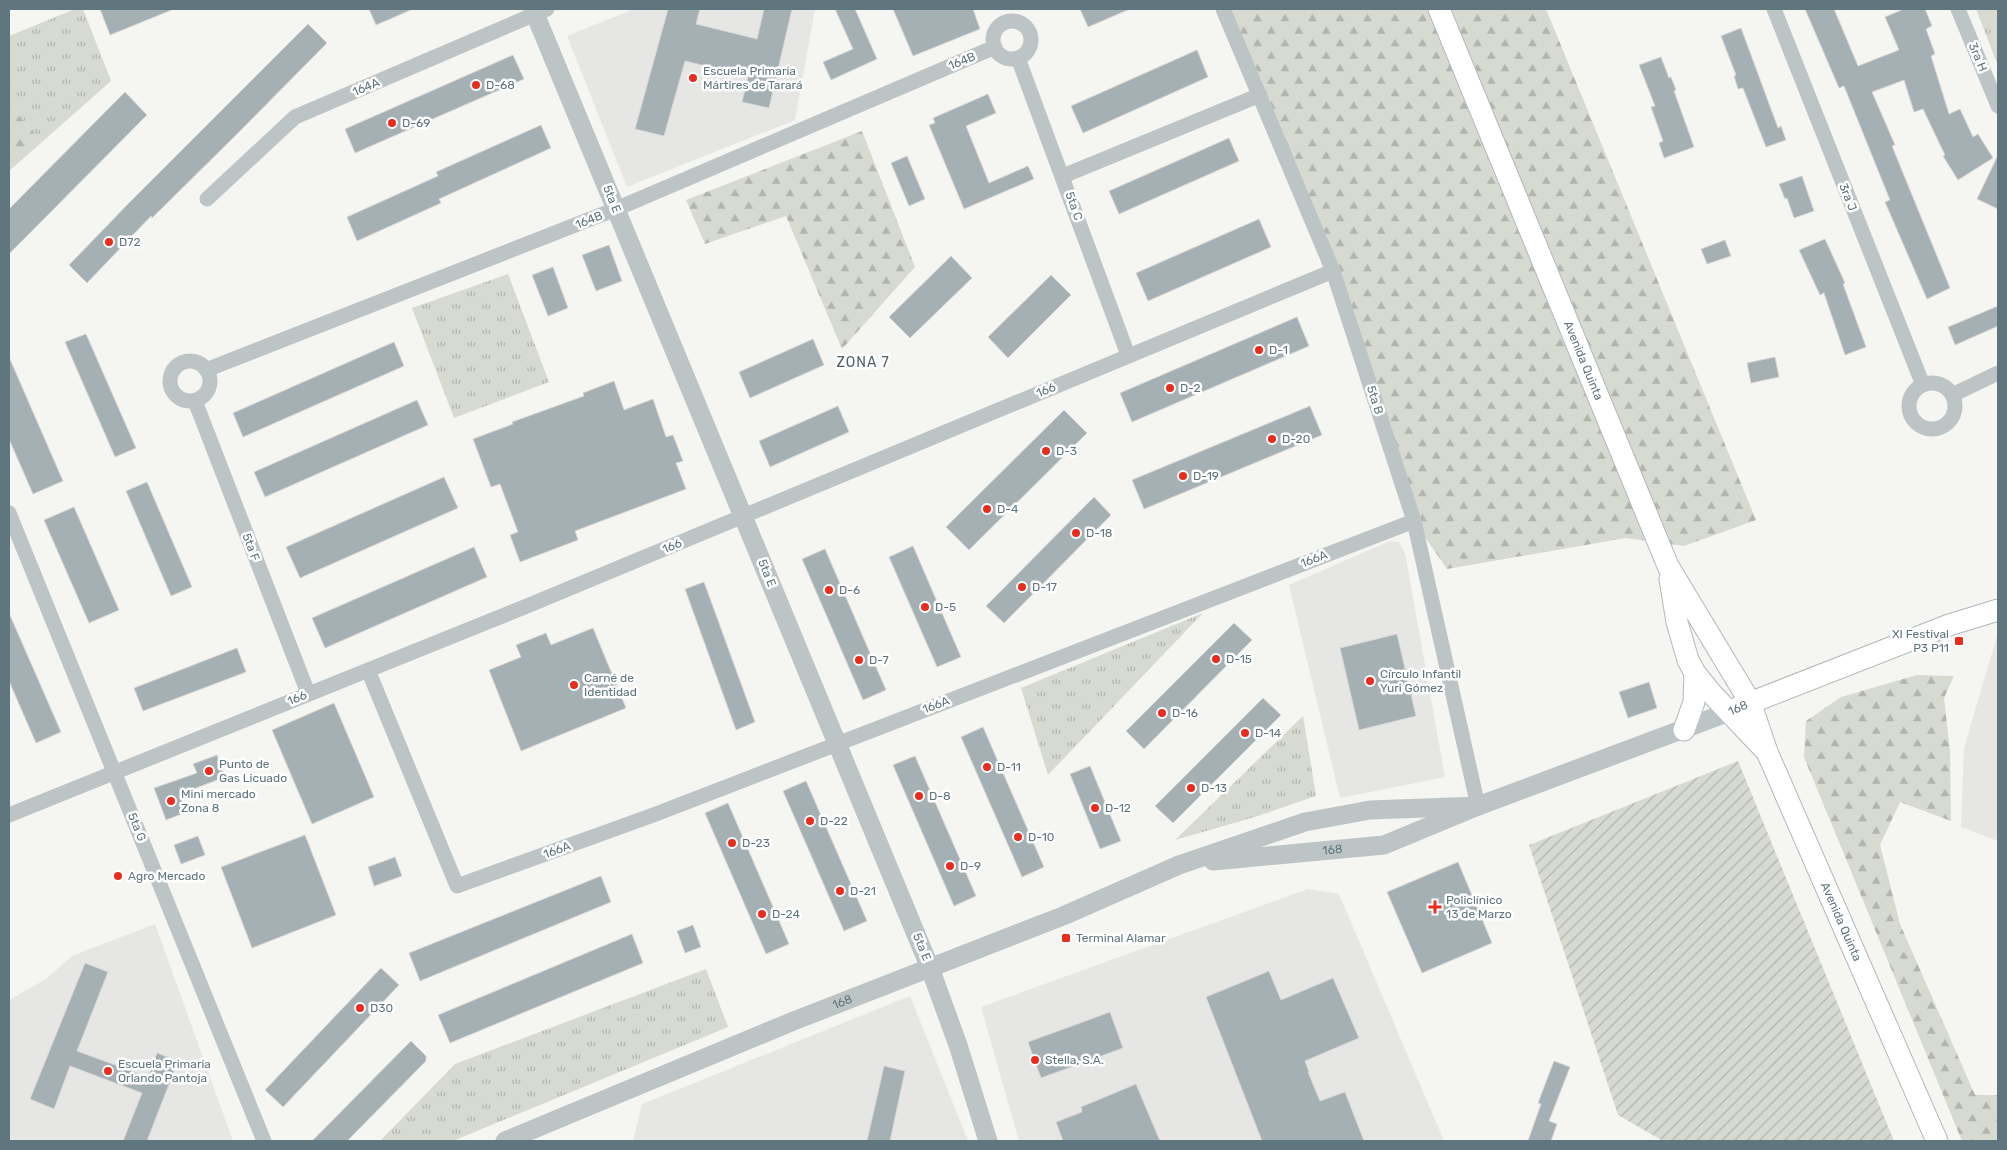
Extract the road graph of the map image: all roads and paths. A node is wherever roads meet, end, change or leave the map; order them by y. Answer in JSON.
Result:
{"nodes":[{"id":1,"x":1223,"y":9,"type":"edge"},
{"id":2,"x":1439,"y":9,"type":"edge"},
{"id":3,"x":1774,"y":9,"type":"edge"},
{"id":4,"x":1958,"y":9,"type":"edge"},
{"id":5,"x":538,"y":10,"type":"edge"},
{"id":6,"x":995,"y":47,"type":"junction"},
{"id":7,"x":1018,"y":58,"type":"junction"},
{"id":8,"x":1260,"y":95,"type":"junction"},
{"id":9,"x":1998,"y":106,"type":"edge"},
{"id":10,"x":1063,"y":176,"type":"junction"},
{"id":11,"x":207,"y":199,"type":"dead end"},
{"id":12,"x":616,"y":209,"type":"junction"},
{"id":13,"x":1333,"y":271,"type":"junction"},
{"id":14,"x":1128,"y":355,"type":"junction"},
{"id":15,"x":206,"y":370,"type":"junction"},
{"id":16,"x":1998,"y":373,"type":"edge"},
{"id":17,"x":1922,"y":385,"type":"junction"},
{"id":18,"x":1952,"y":395,"type":"junction"},
{"id":19,"x":195,"y":401,"type":"junction"},
{"id":20,"x":9,"y":513,"type":"edge"},
{"id":21,"x":744,"y":517,"type":"junction"},
{"id":22,"x":1414,"y":521,"type":"junction"},
{"id":23,"x":14,"y":540,"type":"edge"},
{"id":24,"x":1668,"y":566,"type":"junction"},
{"id":25,"x":1998,"y":610,"type":"edge"},
{"id":26,"x":368,"y":670,"type":"junction"},
{"id":27,"x":1695,"y":673,"type":"junction"},
{"id":28,"x":308,"y":693,"type":"junction"},
{"id":29,"x":1750,"y":702,"type":"junction"},
{"id":30,"x":1729,"y":712,"type":"junction"},
{"id":31,"x":1684,"y":730,"type":"junction"},
{"id":32,"x":837,"y":743,"type":"junction"},
{"id":33,"x":1767,"y":752,"type":"junction"},
{"id":34,"x":114,"y":772,"type":"junction"},
{"id":35,"x":1478,"y":806,"type":"junction"},
{"id":36,"x":9,"y":815,"type":"edge"},
{"id":37,"x":1179,"y":865,"type":"junction"},
{"id":38,"x":930,"y":968,"type":"junction"},
{"id":39,"x":264,"y":1141,"type":"edge"},
{"id":40,"x":506,"y":1141,"type":"edge"},
{"id":41,"x":988,"y":1141,"type":"edge"},
{"id":42,"x":1938,"y":1141,"type":"edge"}],
"edges":[{"from":1,"to":8,"type":"street","name":"5ta B"},
{"from":2,"to":24,"type":"main road","name":"Avenida Quinta"},
{"from":3,"to":17,"type":"street","name":"3ra J"},
{"from":4,"to":9,"type":"street","name":"3ra H"},
{"from":5,"to":11,"type":"street","name":"164A"},
{"from":5,"to":12,"type":"street","name":"5ta E"},
{"from":6,"to":7,"type":"street"},
{"from":6,"to":7,"type":"street"},
{"from":6,"to":12,"type":"street","name":"164B"},
{"from":7,"to":10,"type":"street","name":"5ta C"},
{"from":8,"to":10,"type":"street"},
{"from":8,"to":13,"type":"street","name":"5ta B"},
{"from":10,"to":14,"type":"street","name":"5ta C"},
{"from":12,"to":15,"type":"street","name":"164B"},
{"from":12,"to":21,"type":"street","name":"5ta E"},
{"from":13,"to":14,"type":"street","name":"166"},
{"from":13,"to":22,"type":"street","name":"5ta B"},
{"from":14,"to":21,"type":"street","name":"166"},
{"from":15,"to":19,"type":"street"},
{"from":15,"to":19,"type":"street"},
{"from":16,"to":18,"type":"street"},
{"from":17,"to":18,"type":"street"},
{"from":17,"to":18,"type":"street"},
{"from":19,"to":28,"type":"street","name":"5ta F"},
{"from":20,"to":23,"type":"street","name":"5ta G"},
{"from":21,"to":26,"type":"street","name":"166"},
{"from":21,"to":32,"type":"street","name":"5ta E"},
{"from":22,"to":32,"type":"street","name":"166A"},
{"from":22,"to":35,"type":"street","name":"5ta B"},
{"from":23,"to":34,"type":"street","name":"5ta G"},
{"from":24,"to":27,"type":"main road"},
{"from":24,"to":29,"type":"main road","name":"Avenida Quinta"},
{"from":25,"to":29,"type":"main road","name":"168"},
{"from":26,"to":28,"type":"street","name":"166"},
{"from":26,"to":32,"type":"street","name":"166A"},
{"from":27,"to":30,"type":"main road","name":"Avenida Quinta"},
{"from":27,"to":31,"type":"main road"},
{"from":28,"to":34,"type":"street","name":"166"},
{"from":29,"to":30,"type":"main road","name":"168"},
{"from":29,"to":33,"type":"main road","name":"Avenida Quinta"},
{"from":30,"to":31,"type":"street","name":"168"},
{"from":30,"to":33,"type":"main road","name":"Avenida Quinta"},
{"from":31,"to":35,"type":"street","name":"168"},
{"from":32,"to":38,"type":"street","name":"5ta E"},
{"from":33,"to":42,"type":"main road","name":"Avenida Quinta"},
{"from":34,"to":36,"type":"street","name":"166"},
{"from":34,"to":39,"type":"street","name":"5ta G"},
{"from":35,"to":37,"type":"street","name":"168"},
{"from":35,"to":37,"type":"street","name":"168"},
{"from":37,"to":38,"type":"street","name":"168"},
{"from":38,"to":40,"type":"street","name":"168"},
{"from":38,"to":41,"type":"street","name":"5ta E"}]}
